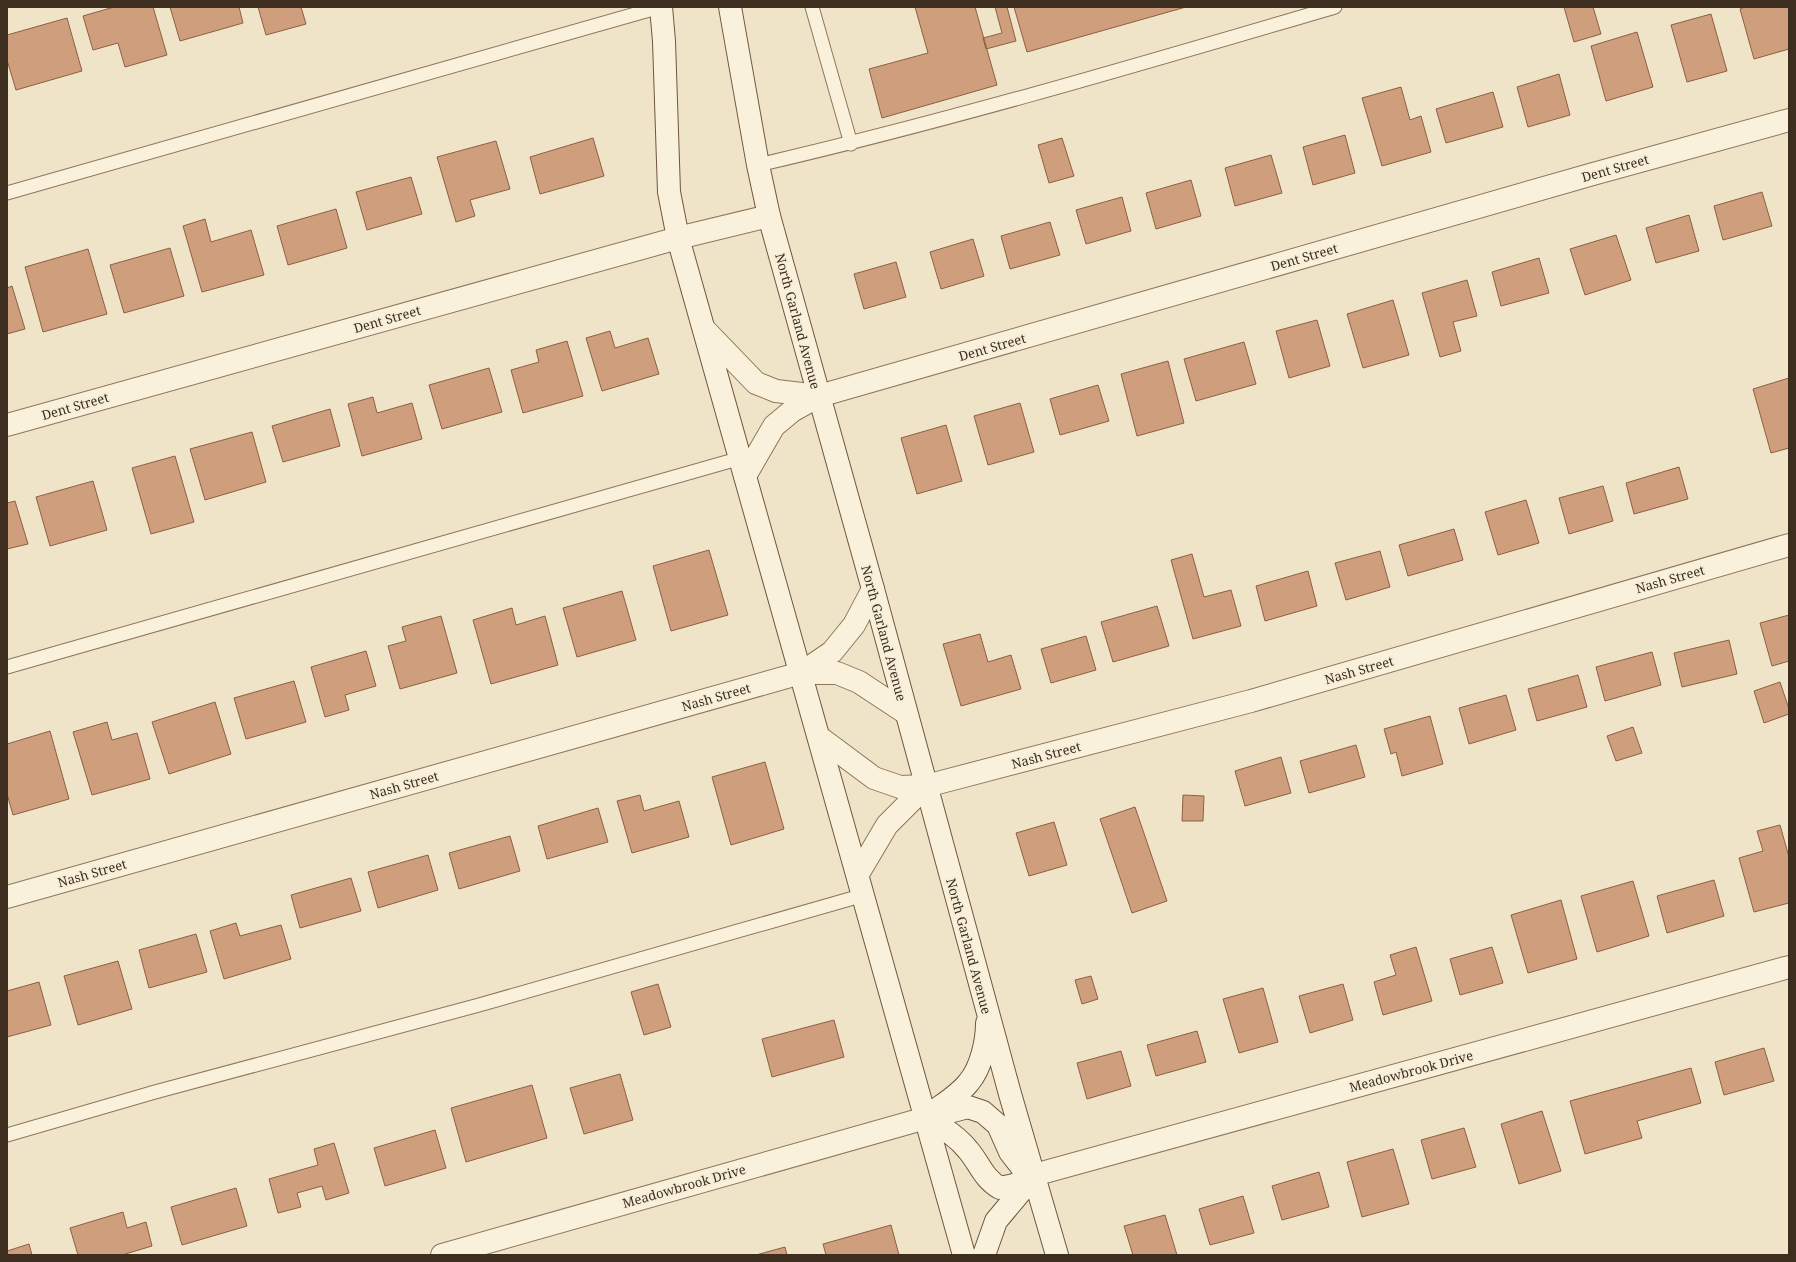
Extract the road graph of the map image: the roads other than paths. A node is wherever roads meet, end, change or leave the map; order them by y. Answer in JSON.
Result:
{"nodes":[{"id":1,"x":660,"y":7,"type":"edge"},
{"id":2,"x":730,"y":7,"type":"edge"},
{"id":3,"x":812,"y":7,"type":"edge"},
{"id":4,"x":1335,"y":7,"type":"edge"},
{"id":5,"x":1789,"y":120,"type":"edge"},
{"id":6,"x":850,"y":144,"type":"junction"},
{"id":7,"x":758,"y":165,"type":"junction"},
{"id":8,"x":7,"y":193,"type":"edge"},
{"id":9,"x":769,"y":216,"type":"junction"},
{"id":10,"x":678,"y":238,"type":"junction"},
{"id":11,"x":704,"y":329,"type":"junction"},
{"id":12,"x":819,"y":396,"type":"junction"},
{"id":13,"x":7,"y":425,"type":"edge"},
{"id":14,"x":743,"y":467,"type":"junction"},
{"id":15,"x":1789,"y":545,"type":"edge"},
{"id":16,"x":873,"y":589,"type":"junction"},
{"id":17,"x":7,"y":667,"type":"edge"},
{"id":18,"x":801,"y":673,"type":"junction"},
{"id":19,"x":906,"y":713,"type":"junction"},
{"id":20,"x":819,"y":737,"type":"junction"},
{"id":21,"x":926,"y":786,"type":"junction"},
{"id":22,"x":858,"y":874,"type":"junction"},
{"id":23,"x":864,"y":896,"type":"junction"},
{"id":24,"x":7,"y":897,"type":"edge"},
{"id":25,"x":1789,"y":967,"type":"edge"},
{"id":26,"x":986,"y":1007,"type":"junction"},
{"id":27,"x":926,"y":1118,"type":"junction"},
{"id":28,"x":7,"y":1135,"type":"edge"},
{"id":29,"x":1034,"y":1175,"type":"junction"},
{"id":30,"x":442,"y":1255,"type":"edge"},
{"id":31,"x":964,"y":1255,"type":"edge"},
{"id":32,"x":984,"y":1255,"type":"edge"},
{"id":33,"x":1057,"y":1255,"type":"edge"}],
"edges":[{"from":1,"to":8,"type":"lane"},
{"from":1,"to":10,"type":"street"},
{"from":2,"to":7,"type":"street","name":"North Garland Avenue"},
{"from":3,"to":6,"type":"lane"},
{"from":4,"to":6,"type":"lane"},
{"from":5,"to":12,"type":"street","name":"Dent Street"},
{"from":6,"to":7,"type":"lane"},
{"from":7,"to":9,"type":"street","name":"North Garland Avenue"},
{"from":9,"to":10,"type":"street","name":"Dent Street"},
{"from":9,"to":12,"type":"street","name":"North Garland Avenue"},
{"from":10,"to":11,"type":"street"},
{"from":10,"to":13,"type":"street","name":"Dent Street"},
{"from":11,"to":12,"type":"street","name":"Dent Street"},
{"from":11,"to":14,"type":"street"},
{"from":12,"to":14,"type":"street","name":"Dent Street"},
{"from":12,"to":16,"type":"street","name":"North Garland Avenue"},
{"from":14,"to":17,"type":"lane"},
{"from":14,"to":18,"type":"street"},
{"from":15,"to":21,"type":"street","name":"Nash Street"},
{"from":16,"to":18,"type":"street","name":"Nash Street"},
{"from":16,"to":19,"type":"street","name":"North Garland Avenue"},
{"from":18,"to":19,"type":"street","name":"Nash Street"},
{"from":18,"to":20,"type":"street"},
{"from":18,"to":24,"type":"street","name":"Nash Street"},
{"from":19,"to":21,"type":"street","name":"North Garland Avenue"},
{"from":20,"to":21,"type":"street","name":"Nash Street"},
{"from":20,"to":22,"type":"street"},
{"from":21,"to":22,"type":"street"},
{"from":21,"to":26,"type":"street","name":"North Garland Avenue"},
{"from":22,"to":23,"type":"street"},
{"from":23,"to":27,"type":"street"},
{"from":23,"to":28,"type":"lane"},
{"from":25,"to":29,"type":"street","name":"Meadowbrook Drive"},
{"from":26,"to":27,"type":"street"},
{"from":26,"to":29,"type":"street","name":"North Garland Avenue"},
{"from":27,"to":29,"type":"street","name":"Meadowbrook Drive"},
{"from":27,"to":29,"type":"street","name":"Meadowbrook Drive"},
{"from":27,"to":30,"type":"street","name":"Meadowbrook Drive"},
{"from":27,"to":31,"type":"street"},
{"from":29,"to":32,"type":"street"},
{"from":29,"to":33,"type":"street","name":"North Garland Avenue"}]}
